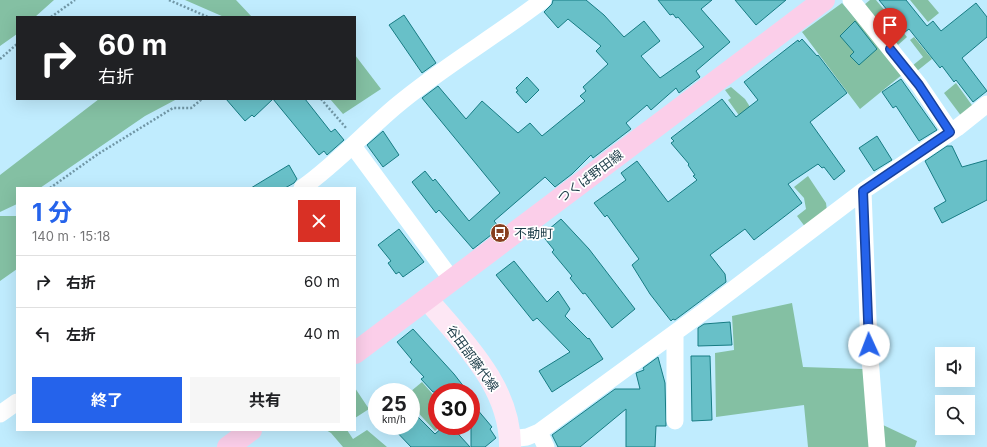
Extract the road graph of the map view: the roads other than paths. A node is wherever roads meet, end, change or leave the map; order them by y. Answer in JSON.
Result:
{"nodes":[{"id":1,"x":543,"y":0,"type":"edge"},
{"id":2,"x":824,"y":0,"type":"edge"},
{"id":3,"x":851,"y":0,"type":"edge"},
{"id":4,"x":987,"y":104,"type":"edge"},
{"id":5,"x":950,"y":132,"type":"junction"},
{"id":6,"x":355,"y":144,"type":"junction"},
{"id":7,"x":303,"y":187,"type":"edge"},
{"id":8,"x":863,"y":191,"type":"junction"},
{"id":9,"x":452,"y":280,"type":"junction"},
{"id":10,"x":427,"y":299,"type":"junction"},
{"id":11,"x":674,"y":333,"type":"junction"},
{"id":12,"x":356,"y":351,"type":"edge"},
{"id":13,"x":16,"y":403,"type":"edge"},
{"id":14,"x":0,"y":414,"type":"edge"},
{"id":15,"x":675,"y":421,"type":"dead end"},
{"id":16,"x":250,"y":431,"type":"edge"},
{"id":17,"x":542,"y":440,"type":"edge"},
{"id":18,"x":510,"y":443,"type":"edge"},
{"id":19,"x":228,"y":447,"type":"edge"},
{"id":20,"x":877,"y":447,"type":"edge"}],
"edges":[{"from":1,"to":6,"type":"street"},
{"from":2,"to":9,"type":"main road","name":"つくば野田線"},
{"from":3,"to":5,"type":"street"},
{"from":4,"to":5,"type":"street"},
{"from":5,"to":8,"type":"street"},
{"from":6,"to":7,"type":"street"},
{"from":6,"to":9,"type":"street"},
{"from":8,"to":11,"type":"street"},
{"from":8,"to":20,"type":"street"},
{"from":9,"to":10,"type":"main road","name":"つくば野田線"},
{"from":10,"to":12,"type":"main road","name":"つくば野田線"},
{"from":10,"to":18,"type":"main road","name":"谷田部藤代線"},
{"from":11,"to":15,"type":"street"},
{"from":11,"to":17,"type":"street"},
{"from":13,"to":14,"type":"street"},
{"from":16,"to":19,"type":"main road"},
{"from":17,"to":18,"type":"street"}]}
